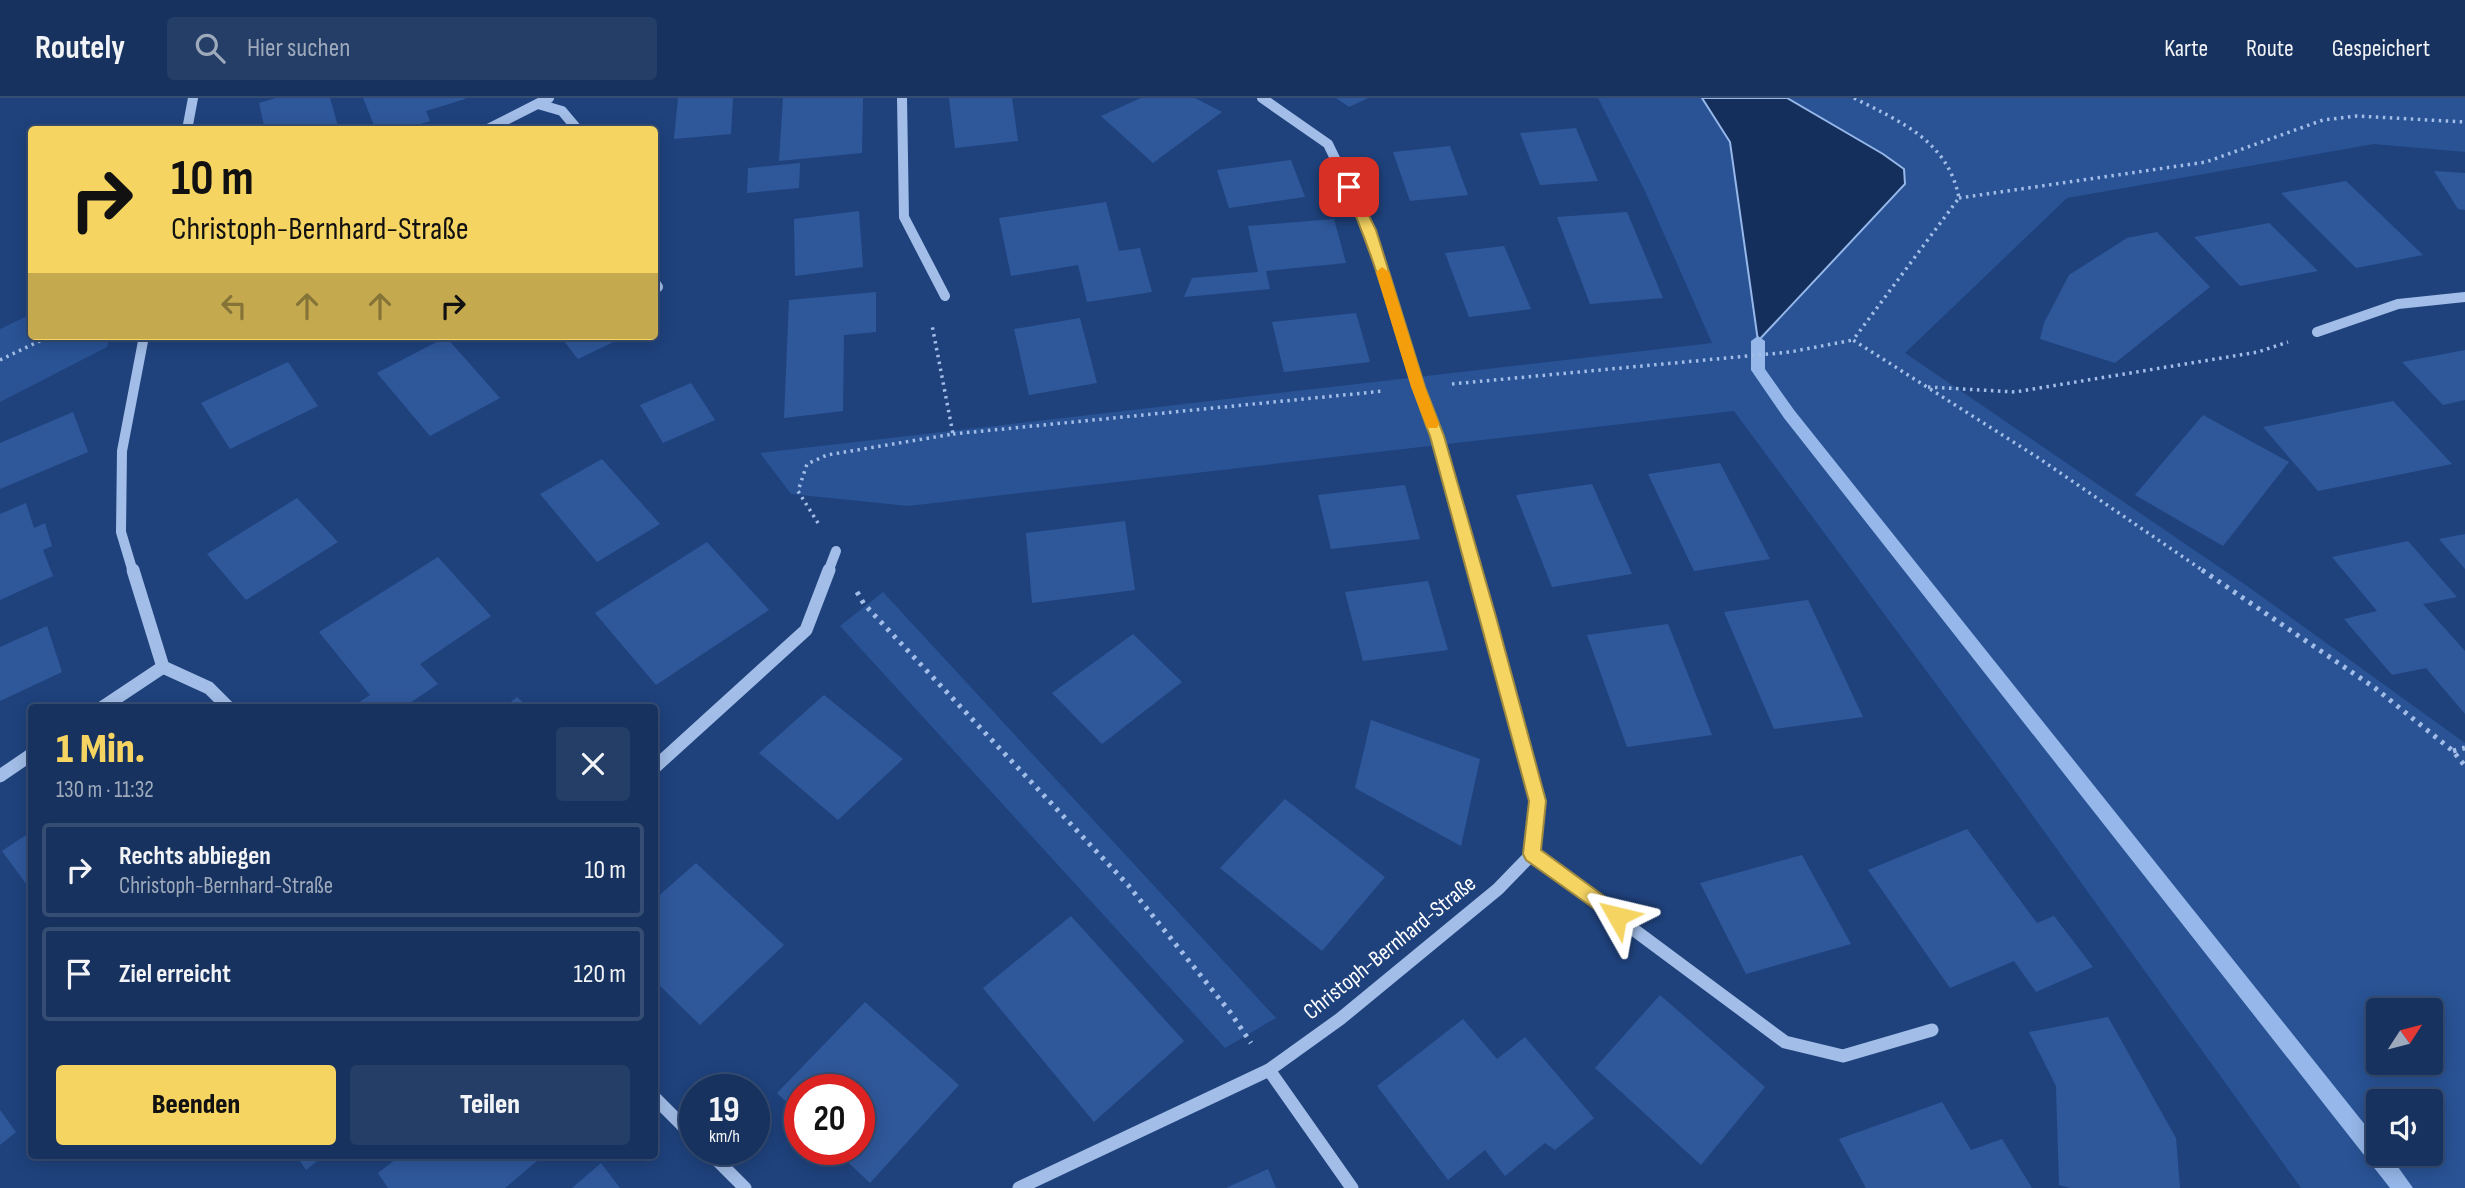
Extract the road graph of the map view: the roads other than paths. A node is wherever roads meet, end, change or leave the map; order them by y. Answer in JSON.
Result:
{"nodes":[{"id":1,"x":193,"y":98,"type":"edge"},
{"id":2,"x":549,"y":98,"type":"edge"},
{"id":3,"x":902,"y":98,"type":"edge"},
{"id":4,"x":1262,"y":98,"type":"edge"},
{"id":5,"x":537,"y":104,"type":"junction"},
{"id":6,"x":188,"y":126,"type":"edge"},
{"id":7,"x":494,"y":126,"type":"edge"},
{"id":8,"x":576,"y":126,"type":"edge"},
{"id":9,"x":945,"y":296,"type":"road end"},
{"id":10,"x":2465,"y":298,"type":"edge"},
{"id":11,"x":2317,"y":332,"type":"road end"},
{"id":12,"x":143,"y":340,"type":"edge"},
{"id":13,"x":836,"y":551,"type":"road end"},
{"id":14,"x":163,"y":667,"type":"junction"},
{"id":15,"x":108,"y":704,"type":"edge"},
{"id":16,"x":225,"y":704,"type":"edge"},
{"id":17,"x":28,"y":757,"type":"edge"},
{"id":18,"x":658,"y":764,"type":"edge"},
{"id":19,"x":0,"y":775,"type":"edge"},
{"id":20,"x":1532,"y":854,"type":"junction"},
{"id":21,"x":1932,"y":1030,"type":"dead end"},
{"id":22,"x":1269,"y":1070,"type":"junction"},
{"id":23,"x":658,"y":1101,"type":"edge"},
{"id":24,"x":679,"y":1122,"type":"edge"},
{"id":25,"x":722,"y":1165,"type":"edge"},
{"id":26,"x":744,"y":1188,"type":"edge"},
{"id":27,"x":1019,"y":1188,"type":"edge"},
{"id":28,"x":1352,"y":1188,"type":"edge"}],
"edges":[{"from":1,"to":6,"type":"street"},
{"from":2,"to":5,"type":"street"},
{"from":3,"to":9,"type":"street"},
{"from":4,"to":20,"type":"street"},
{"from":5,"to":7,"type":"street"},
{"from":5,"to":8,"type":"street"},
{"from":10,"to":11,"type":"street"},
{"from":12,"to":14,"type":"street"},
{"from":13,"to":18,"type":"street"},
{"from":14,"to":15,"type":"street"},
{"from":14,"to":16,"type":"street"},
{"from":17,"to":19,"type":"street"},
{"from":20,"to":21,"type":"street"},
{"from":20,"to":22,"type":"street","name":"Christoph-Bernhard-Straße"},
{"from":22,"to":27,"type":"street","name":"Christoph-Bernhard-Straße"},
{"from":22,"to":28,"type":"street"},
{"from":23,"to":24,"type":"street"},
{"from":25,"to":26,"type":"street"}]}
